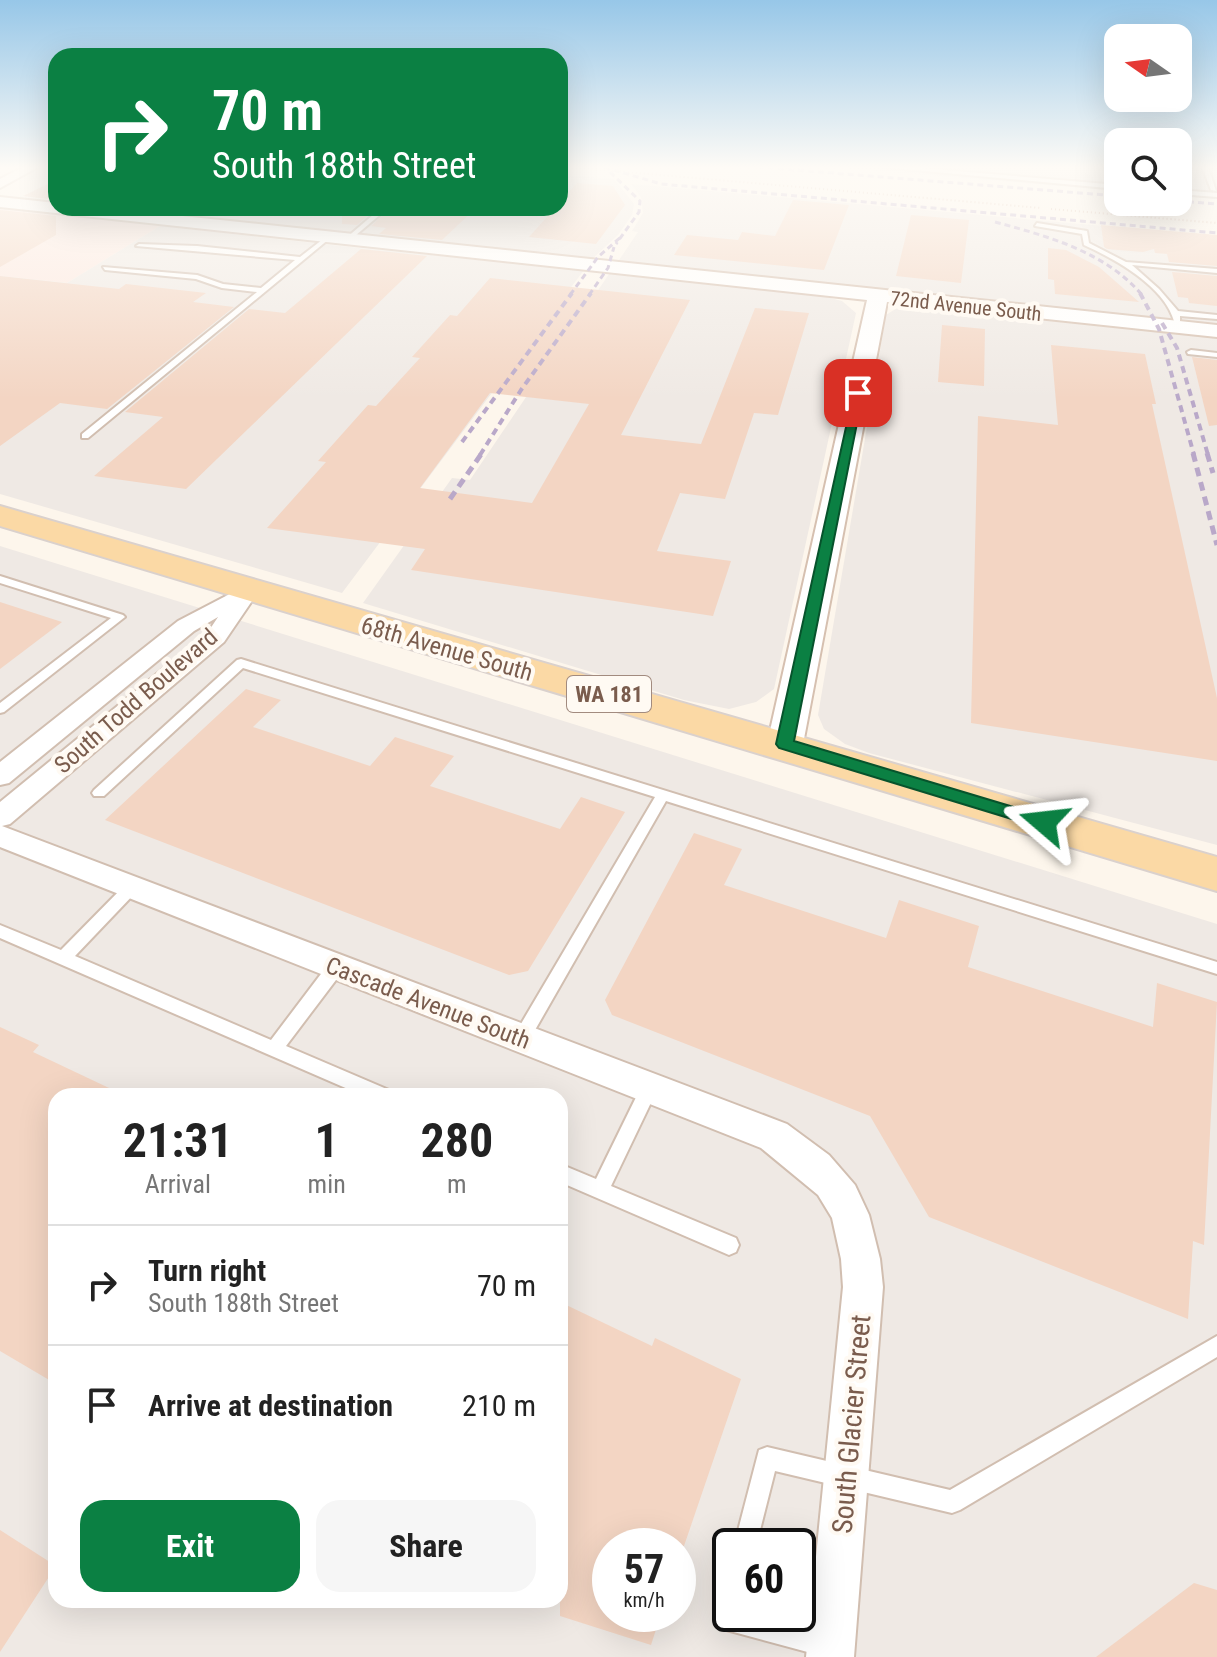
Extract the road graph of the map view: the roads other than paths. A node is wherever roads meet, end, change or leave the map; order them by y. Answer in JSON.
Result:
{"nodes":[{"id":1,"x":327,"y":244,"type":"edge"},
{"id":2,"x":387,"y":244,"type":"edge"},
{"id":3,"x":1087,"y":244,"type":"edge"},
{"id":4,"x":139,"y":246,"type":"dead end"},
{"id":5,"x":301,"y":259,"type":"junction"},
{"id":6,"x":1125,"y":262,"type":"junction"},
{"id":7,"x":105,"y":268,"type":"dead end"},
{"id":8,"x":1217,"y":271,"type":"edge"},
{"id":9,"x":261,"y":290,"type":"junction"},
{"id":10,"x":878,"y":297,"type":"junction"},
{"id":11,"x":1217,"y":317,"type":"edge"},
{"id":12,"x":1178,"y":320,"type":"junction"},
{"id":13,"x":1217,"y":331,"type":"edge"},
{"id":14,"x":1191,"y":352,"type":"dead end"},
{"id":15,"x":1217,"y":355,"type":"edge"},
{"id":16,"x":85,"y":436,"type":"dead end"},
{"id":17,"x":0,"y":516,"type":"edge"},
{"id":18,"x":0,"y":579,"type":"edge"},
{"id":19,"x":247,"y":592,"type":"junction"},
{"id":20,"x":0,"y":709,"type":"edge"},
{"id":21,"x":785,"y":744,"type":"junction"},
{"id":22,"x":0,"y":776,"type":"edge"},
{"id":23,"x":99,"y":793,"type":"dead end"},
{"id":24,"x":663,"y":795,"type":"junction"},
{"id":25,"x":0,"y":817,"type":"edge"},
{"id":26,"x":0,"y":836,"type":"edge"},
{"id":27,"x":1217,"y":874,"type":"edge"},
{"id":28,"x":131,"y":888,"type":"junction"},
{"id":29,"x":0,"y":931,"type":"edge"},
{"id":30,"x":63,"y":958,"type":"junction"},
{"id":31,"x":336,"y":967,"type":"junction"},
{"id":32,"x":1217,"y":968,"type":"edge"},
{"id":33,"x":521,"y":1039,"type":"junction"},
{"id":34,"x":274,"y":1049,"type":"junction"},
{"id":35,"x":364,"y":1088,"type":"edge"},
{"id":36,"x":649,"y":1088,"type":"junction"},
{"id":37,"x":568,"y":1176,"type":"edge"},
{"id":38,"x":600,"y":1190,"type":"junction"},
{"id":39,"x":841,"y":1193,"type":"joint"},
{"id":40,"x":729,"y":1245,"type":"dead end"},
{"id":41,"x":1217,"y":1346,"type":"edge"},
{"id":42,"x":846,"y":1479,"type":"junction"},
{"id":43,"x":750,"y":1528,"type":"edge"},
{"id":44,"x":766,"y":1632,"type":"edge"},
{"id":45,"x":831,"y":1652,"type":"edge"}],
"edges":[{"from":1,"to":5,"type":"lane"},
{"from":2,"to":10,"type":"street","name":"72nd Avenue South"},
{"from":3,"to":6,"type":"lane"},
{"from":4,"to":5,"type":"lane"},
{"from":5,"to":9,"type":"lane"},
{"from":6,"to":8,"type":"lane"},
{"from":6,"to":12,"type":"lane"},
{"from":7,"to":9,"type":"lane"},
{"from":9,"to":16,"type":"lane"},
{"from":10,"to":12,"type":"street","name":"72nd Avenue South"},
{"from":10,"to":21,"type":"street"},
{"from":11,"to":12,"type":"lane"},
{"from":12,"to":13,"type":"street","name":"72nd Avenue South"},
{"from":14,"to":15,"type":"lane"},
{"from":17,"to":19,"type":"main road","name":"68th Avenue South","number":"WA 181"},
{"from":18,"to":20,"type":"lane"},
{"from":19,"to":21,"type":"main road","name":"68th Avenue South","number":"WA 181"},
{"from":19,"to":22,"type":"street","name":"South Todd Boulevard"},
{"from":19,"to":25,"type":"street","name":"South Todd Boulevard"},
{"from":21,"to":27,"type":"main road","name":"68th Avenue South","number":"WA 181"},
{"from":23,"to":24,"type":"lane"},
{"from":24,"to":32,"type":"lane"},
{"from":24,"to":33,"type":"lane"},
{"from":26,"to":28,"type":"street","name":"Cascade Avenue South"},
{"from":28,"to":30,"type":"lane"},
{"from":28,"to":31,"type":"street","name":"Cascade Avenue South"},
{"from":29,"to":30,"type":"lane"},
{"from":30,"to":34,"type":"lane"},
{"from":31,"to":33,"type":"street","name":"Cascade Avenue South"},
{"from":31,"to":34,"type":"lane"},
{"from":33,"to":36,"type":"street","name":"Cascade Avenue South"},
{"from":34,"to":35,"type":"lane"},
{"from":36,"to":38,"type":"lane"},
{"from":36,"to":39,"type":"street","name":"Cascade Avenue South"},
{"from":37,"to":38,"type":"lane"},
{"from":38,"to":40,"type":"lane"},
{"from":39,"to":42,"type":"street","name":"South Glacier Street"},
{"from":41,"to":42,"type":"lane"},
{"from":42,"to":43,"type":"lane"},
{"from":42,"to":45,"type":"street","name":"South Glacier Street"},
{"from":44,"to":45,"type":"lane"}]}
